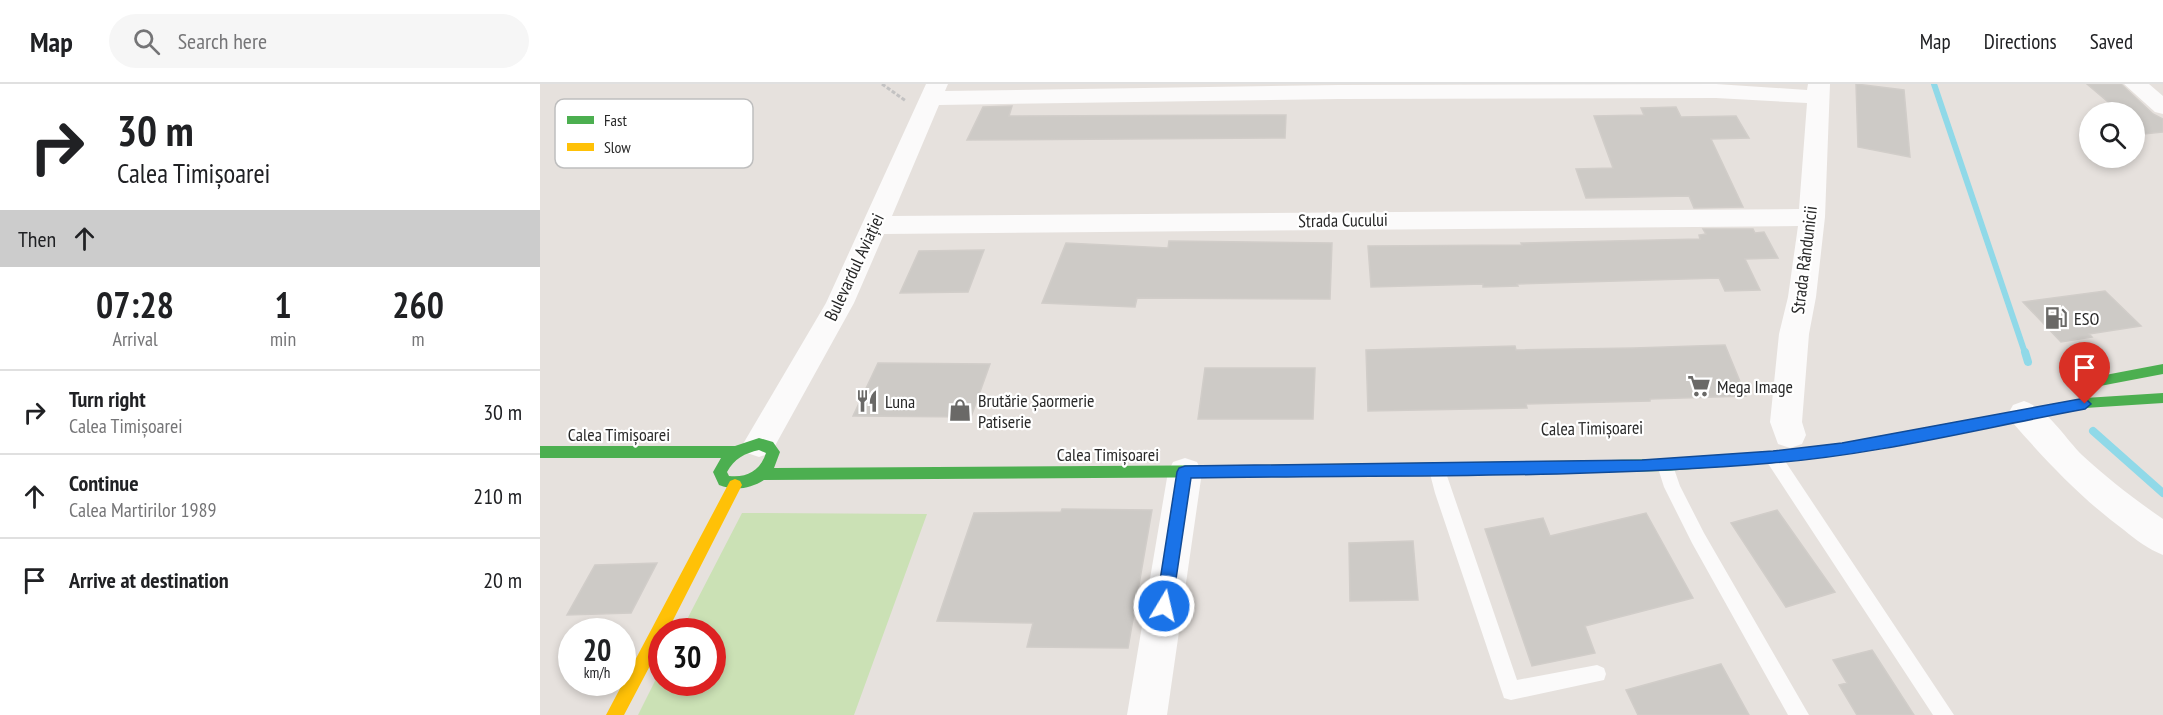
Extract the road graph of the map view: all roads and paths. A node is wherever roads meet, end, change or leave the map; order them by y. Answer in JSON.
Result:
{"nodes":[{"id":1,"x":2135,"y":84,"type":"edge"},
{"id":2,"x":934,"y":91,"type":"edge"},
{"id":3,"x":1818,"y":91,"type":"edge"},
{"id":4,"x":2163,"y":107,"type":"edge"},
{"id":5,"x":1812,"y":217,"type":"junction"},
{"id":6,"x":874,"y":225,"type":"junction"},
{"id":7,"x":2163,"y":369,"type":"edge"},
{"id":8,"x":2069,"y":387,"type":"dead end"},
{"id":9,"x":2163,"y":398,"type":"edge"},
{"id":10,"x":2024,"y":414,"type":"junction"},
{"id":11,"x":1787,"y":435,"type":"dead end"},
{"id":12,"x":763,"y":450,"type":"junction"},
{"id":13,"x":540,"y":452,"type":"edge"},
{"id":14,"x":1773,"y":457,"type":"junction"},
{"id":15,"x":1665,"y":465,"type":"junction"},
{"id":16,"x":1437,"y":470,"type":"junction"},
{"id":17,"x":701,"y":472,"type":"dead end"},
{"id":18,"x":720,"y":472,"type":"junction"},
{"id":19,"x":1185,"y":472,"type":"junction"},
{"id":20,"x":763,"y":474,"type":"junction"},
{"id":21,"x":735,"y":485,"type":"junction"},
{"id":22,"x":2163,"y":539,"type":"edge"},
{"id":23,"x":1597,"y":674,"type":"dead end"},
{"id":24,"x":615,"y":715,"type":"edge"},
{"id":25,"x":1147,"y":715,"type":"edge"},
{"id":26,"x":1799,"y":715,"type":"edge"},
{"id":27,"x":1944,"y":715,"type":"edge"}],
"edges":[{"from":1,"to":4,"type":"street"},
{"from":2,"to":3,"type":"street"},
{"from":2,"to":6,"type":"street","name":"Bulevardul Aviației"},
{"from":3,"to":5,"type":"street","name":"Strada Rândunicii"},
{"from":5,"to":6,"type":"street","name":"Strada Cucului"},
{"from":5,"to":11,"type":"street","name":"Strada Rândunicii"},
{"from":6,"to":12,"type":"street","name":"Bulevardul Aviației"},
{"from":7,"to":8,"type":"main road"},
{"from":9,"to":10,"type":"main road","name":"Calea Timișoarei"},
{"from":10,"to":14,"type":"main road","name":"Calea Timișoarei"},
{"from":10,"to":22,"type":"street"},
{"from":12,"to":13,"type":"main road","name":"Calea Timișoarei"},
{"from":12,"to":18,"type":"main road"},
{"from":12,"to":20,"type":"main road"},
{"from":14,"to":15,"type":"main road","name":"Calea Timișoarei"},
{"from":14,"to":27,"type":"lane"},
{"from":15,"to":16,"type":"main road","name":"Calea Timișoarei"},
{"from":15,"to":26,"type":"lane"},
{"from":16,"to":19,"type":"main road","name":"Calea Timișoarei"},
{"from":16,"to":23,"type":"lane"},
{"from":17,"to":18,"type":"main road"},
{"from":18,"to":21,"type":"main road"},
{"from":19,"to":20,"type":"main road","name":"Calea Timișoarei"},
{"from":19,"to":25,"type":"street"},
{"from":20,"to":21,"type":"main road"},
{"from":21,"to":24,"type":"main road"}]}
